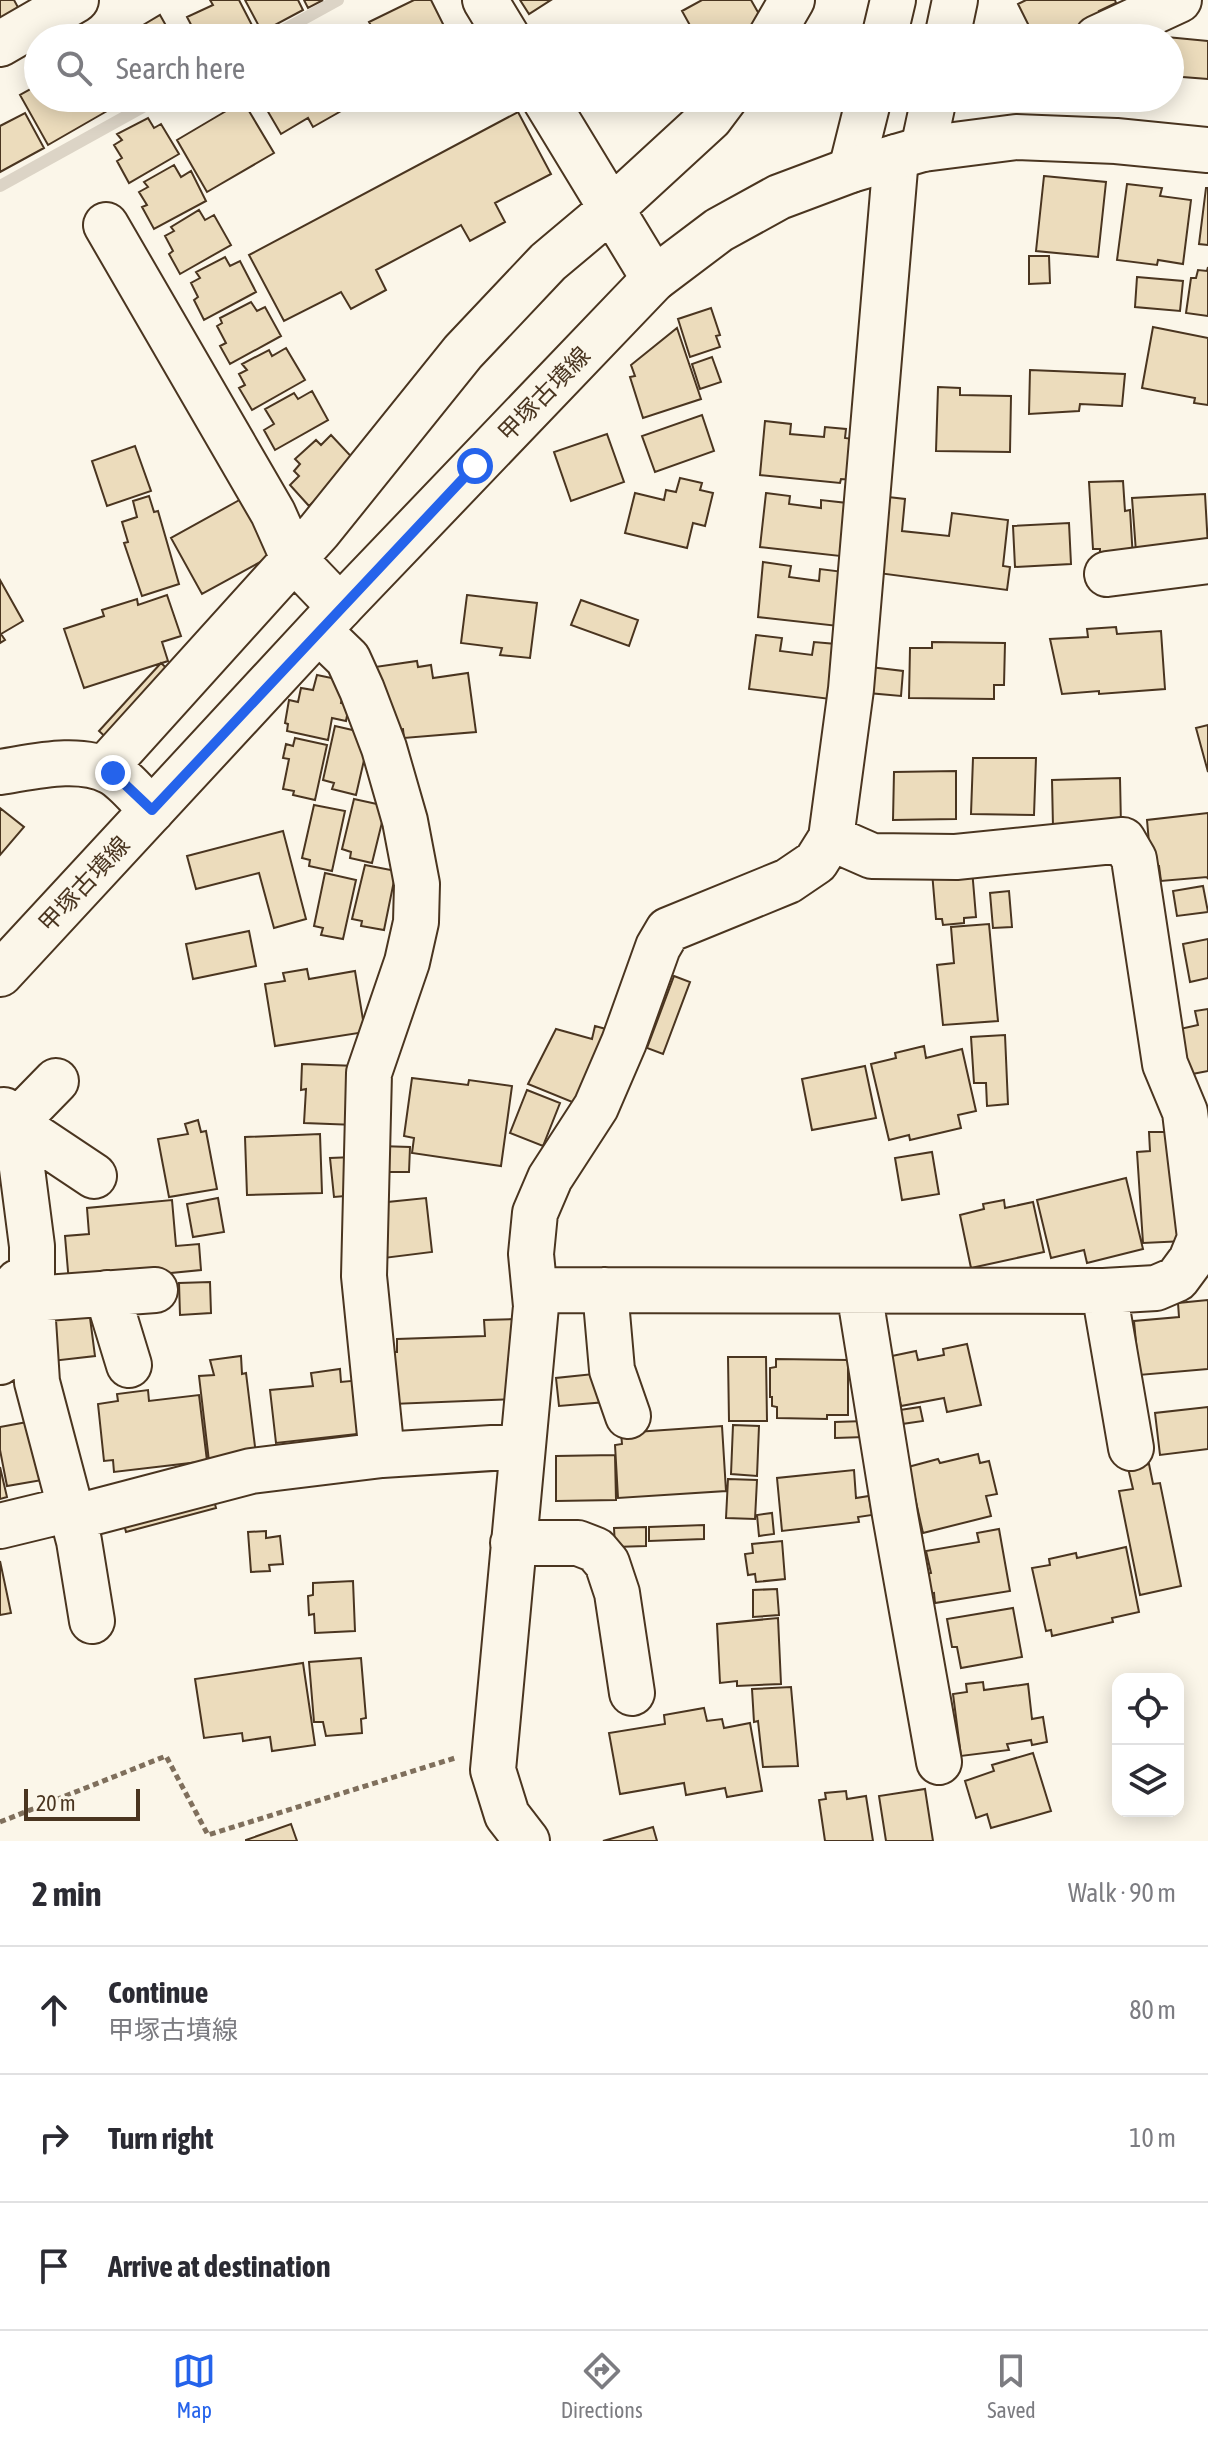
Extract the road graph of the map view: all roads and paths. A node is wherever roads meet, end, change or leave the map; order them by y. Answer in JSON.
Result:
{"nodes":[{"id":1,"x":76,"y":0,"type":"edge"},
{"id":2,"x":485,"y":0,"type":"edge"},
{"id":3,"x":792,"y":0,"type":"edge"},
{"id":4,"x":893,"y":0,"type":"edge"},
{"id":5,"x":955,"y":0,"type":"edge"},
{"id":6,"x":1156,"y":5,"type":"edge"},
{"id":7,"x":35,"y":24,"type":"edge"},
{"id":8,"x":500,"y":24,"type":"edge"},
{"id":9,"x":778,"y":24,"type":"edge"},
{"id":10,"x":887,"y":24,"type":"edge"},
{"id":11,"x":950,"y":24,"type":"edge"},
{"id":12,"x":1122,"y":24,"type":"edge"},
{"id":13,"x":24,"y":30,"type":"edge"},
{"id":14,"x":0,"y":44,"type":"edge"},
{"id":15,"x":552,"y":112,"type":"edge"},
{"id":16,"x":714,"y":112,"type":"edge"},
{"id":17,"x":866,"y":112,"type":"edge"},
{"id":18,"x":928,"y":112,"type":"edge"},
{"id":19,"x":1208,"y":150,"type":"edge"},
{"id":20,"x":909,"y":153,"type":"junction"},
{"id":21,"x":851,"y":170,"type":"junction"},
{"id":22,"x":611,"y":209,"type":"junction"},
{"id":23,"x":106,"y":225,"type":"dead end"},
{"id":24,"x":654,"y":279,"type":"junction"},
{"id":25,"x":293,"y":558,"type":"junction"},
{"id":26,"x":1208,"y":561,"type":"edge"},
{"id":27,"x":1107,"y":574,"type":"dead end"},
{"id":28,"x":330,"y":619,"type":"junction"},
{"id":29,"x":104,"y":769,"type":"junction"},
{"id":30,"x":0,"y":772,"type":"edge"},
{"id":31,"x":152,"y":810,"type":"junction"},
{"id":32,"x":831,"y":838,"type":"junction"},
{"id":33,"x":0,"y":974,"type":"edge"},
{"id":34,"x":56,"y":1081,"type":"dead end"},
{"id":35,"x":1192,"y":1090,"type":"edge"},
{"id":36,"x":8,"y":1113,"type":"edge"},
{"id":37,"x":94,"y":1176,"type":"dead end"},
{"id":38,"x":32,"y":1284,"type":"junction"},
{"id":39,"x":155,"y":1290,"type":"dead end"},
{"id":40,"x":535,"y":1290,"type":"junction"},
{"id":41,"x":605,"y":1290,"type":"junction"},
{"id":42,"x":859,"y":1291,"type":"junction"},
{"id":43,"x":1104,"y":1291,"type":"junction"},
{"id":44,"x":107,"y":1293,"type":"junction"},
{"id":45,"x":0,"y":1362,"type":"edge"},
{"id":46,"x":129,"y":1365,"type":"dead end"},
{"id":47,"x":628,"y":1416,"type":"dead end"},
{"id":48,"x":523,"y":1446,"type":"junction"},
{"id":49,"x":1131,"y":1448,"type":"dead end"},
{"id":50,"x":382,"y":1455,"type":"junction"},
{"id":51,"x":70,"y":1509,"type":"junction"},
{"id":52,"x":0,"y":1526,"type":"edge"},
{"id":53,"x":513,"y":1543,"type":"junction"},
{"id":54,"x":92,"y":1621,"type":"dead end"},
{"id":55,"x":632,"y":1693,"type":"dead end"},
{"id":56,"x":495,"y":1746,"type":"junction"},
{"id":57,"x":939,"y":1762,"type":"dead end"},
{"id":58,"x":0,"y":1822,"type":"edge"},
{"id":59,"x":527,"y":1841,"type":"edge"}],
"edges":[{"from":1,"to":7,"type":"street"},
{"from":2,"to":8,"type":"street"},
{"from":3,"to":9,"type":"street"},
{"from":4,"to":10,"type":"street"},
{"from":5,"to":11,"type":"street"},
{"from":6,"to":12,"type":"street"},
{"from":13,"to":14,"type":"street"},
{"from":15,"to":22,"type":"street"},
{"from":16,"to":22,"type":"street"},
{"from":17,"to":21,"type":"street"},
{"from":18,"to":20,"type":"street"},
{"from":19,"to":20,"type":"street","name":"甲塚古墳線"},
{"from":20,"to":21,"type":"street","name":"甲塚古墳線"},
{"from":20,"to":32,"type":"street"},
{"from":21,"to":24,"type":"street","name":"甲塚古墳線"},
{"from":22,"to":24,"type":"street"},
{"from":22,"to":25,"type":"street"},
{"from":23,"to":25,"type":"street"},
{"from":24,"to":28,"type":"street","name":"甲塚古墳線"},
{"from":25,"to":28,"type":"street"},
{"from":25,"to":29,"type":"street"},
{"from":26,"to":27,"type":"street"},
{"from":28,"to":31,"type":"street","name":"甲塚古墳線"},
{"from":28,"to":50,"type":"street"},
{"from":29,"to":30,"type":"street"},
{"from":29,"to":31,"type":"street"},
{"from":31,"to":33,"type":"street","name":"甲塚古墳線"},
{"from":32,"to":35,"type":"street"},
{"from":32,"to":40,"type":"street"},
{"from":34,"to":36,"type":"street"},
{"from":35,"to":43,"type":"street"},
{"from":36,"to":37,"type":"street"},
{"from":36,"to":38,"type":"street"},
{"from":38,"to":44,"type":"street"},
{"from":38,"to":45,"type":"street"},
{"from":38,"to":51,"type":"street"},
{"from":39,"to":44,"type":"street"},
{"from":40,"to":41,"type":"street"},
{"from":40,"to":48,"type":"street"},
{"from":41,"to":42,"type":"street"},
{"from":41,"to":47,"type":"street"},
{"from":42,"to":43,"type":"street"},
{"from":42,"to":57,"type":"street"},
{"from":43,"to":49,"type":"street"},
{"from":44,"to":46,"type":"street"},
{"from":48,"to":50,"type":"street"},
{"from":48,"to":53,"type":"street"},
{"from":50,"to":51,"type":"street"},
{"from":51,"to":52,"type":"street"},
{"from":51,"to":54,"type":"street"},
{"from":53,"to":55,"type":"street"},
{"from":53,"to":56,"type":"street"},
{"from":56,"to":58,"type":"path"},
{"from":56,"to":59,"type":"street"}]}
